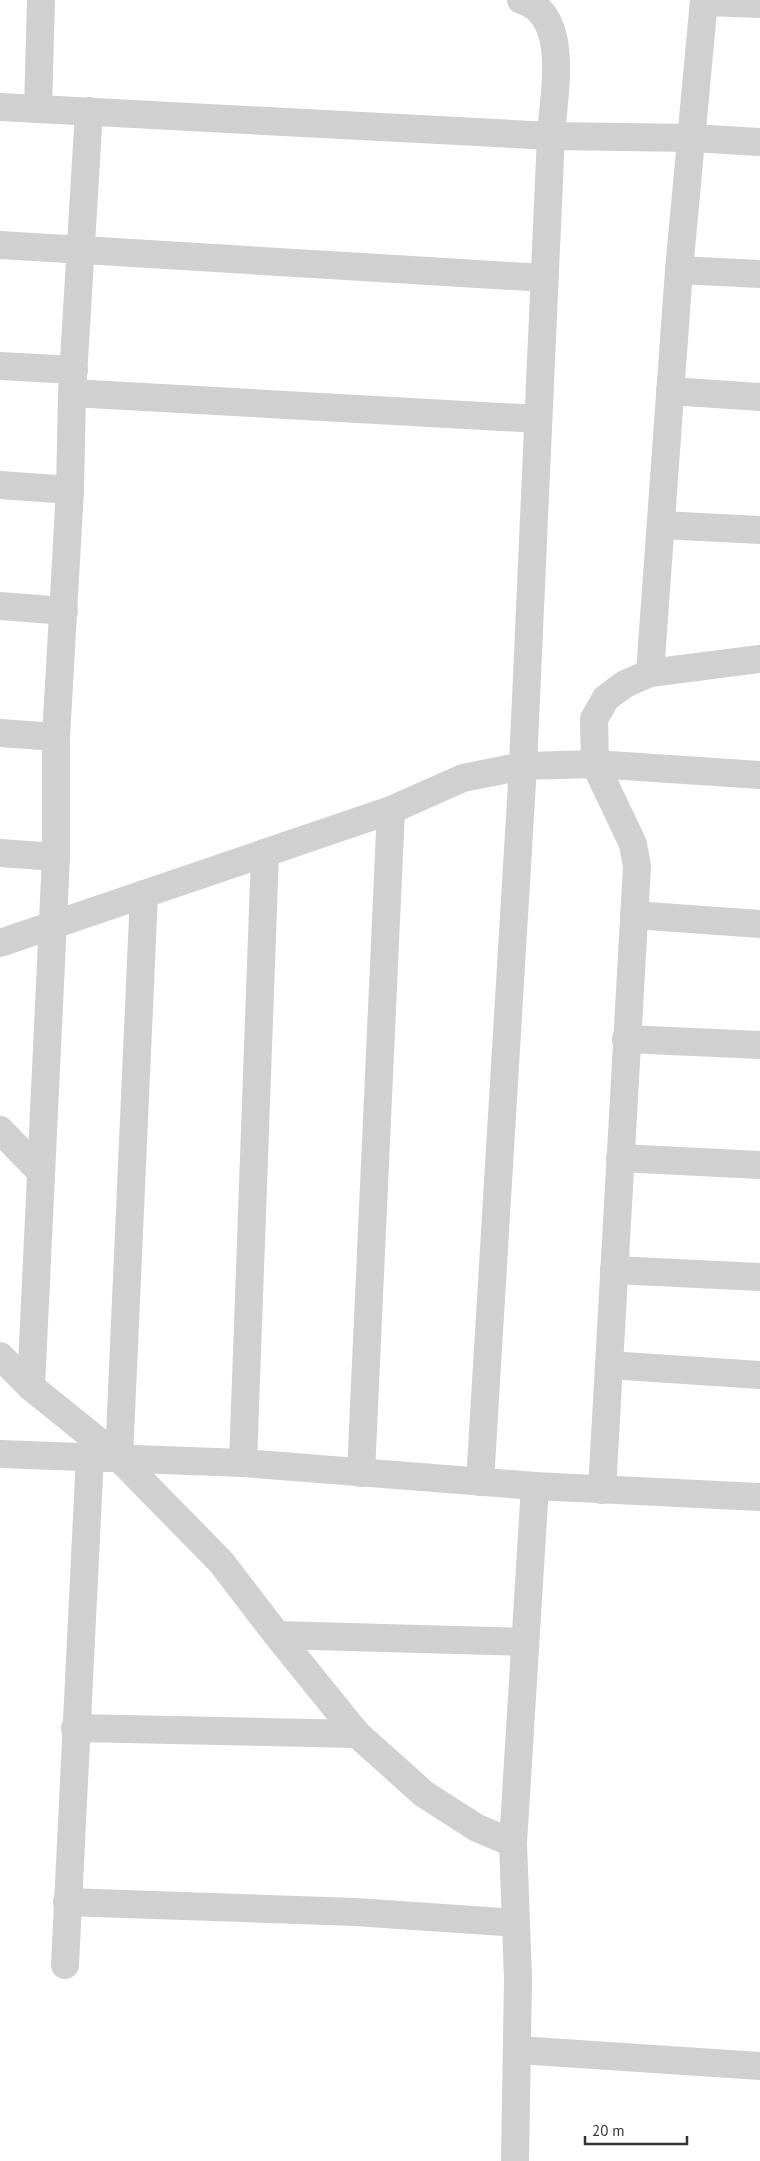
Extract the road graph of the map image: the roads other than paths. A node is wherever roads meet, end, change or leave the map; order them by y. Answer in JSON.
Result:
{"nodes":[{"id":1,"x":41,"y":0,"type":"edge"},
{"id":2,"x":521,"y":0,"type":"edge"},
{"id":3,"x":704,"y":1,"type":"edge"},
{"id":4,"x":760,"y":4,"type":"edge"},
{"id":5,"x":0,"y":107,"type":"edge"},
{"id":6,"x":38,"y":109,"type":"junction"},
{"id":7,"x":89,"y":112,"type":"junction"},
{"id":8,"x":551,"y":136,"type":"junction"},
{"id":9,"x":692,"y":138,"type":"junction"},
{"id":10,"x":760,"y":142,"type":"edge"},
{"id":11,"x":0,"y":244,"type":"edge"},
{"id":12,"x":82,"y":249,"type":"junction"},
{"id":13,"x":678,"y":270,"type":"junction"},
{"id":14,"x":760,"y":274,"type":"edge"},
{"id":15,"x":544,"y":278,"type":"junction"},
{"id":16,"x":0,"y":366,"type":"edge"},
{"id":17,"x":73,"y":381,"type":"junction"},
{"id":18,"x":670,"y":391,"type":"junction"},
{"id":19,"x":760,"y":397,"type":"edge"},
{"id":20,"x":538,"y":419,"type":"junction"},
{"id":21,"x":0,"y":485,"type":"edge"},
{"id":22,"x":70,"y":490,"type":"junction"},
{"id":23,"x":661,"y":525,"type":"junction"},
{"id":24,"x":760,"y":530,"type":"edge"},
{"id":25,"x":0,"y":606,"type":"edge"},
{"id":26,"x":64,"y":611,"type":"junction"},
{"id":27,"x":760,"y":659,"type":"edge"},
{"id":28,"x":650,"y":673,"type":"junction"},
{"id":29,"x":0,"y":733,"type":"edge"},
{"id":30,"x":56,"y":737,"type":"junction"},
{"id":31,"x":595,"y":764,"type":"junction"},
{"id":32,"x":523,"y":766,"type":"junction"},
{"id":33,"x":760,"y":775,"type":"edge"},
{"id":34,"x":391,"y":810,"type":"junction"},
{"id":35,"x":265,"y":852,"type":"junction"},
{"id":36,"x":0,"y":853,"type":"edge"},
{"id":37,"x":56,"y":857,"type":"junction"},
{"id":38,"x":144,"y":894,"type":"junction"},
{"id":39,"x":634,"y":915,"type":"junction"},
{"id":40,"x":760,"y":924,"type":"edge"},
{"id":41,"x":53,"y":925,"type":"junction"},
{"id":42,"x":0,"y":942,"type":"edge"},
{"id":43,"x":626,"y":1039,"type":"junction"},
{"id":44,"x":760,"y":1046,"type":"edge"},
{"id":45,"x":0,"y":1130,"type":"edge"},
{"id":46,"x":620,"y":1158,"type":"junction"},
{"id":47,"x":760,"y":1165,"type":"edge"},
{"id":48,"x":42,"y":1172,"type":"junction"},
{"id":49,"x":614,"y":1270,"type":"junction"},
{"id":50,"x":760,"y":1277,"type":"edge"},
{"id":51,"x":0,"y":1356,"type":"edge"},
{"id":52,"x":609,"y":1365,"type":"junction"},
{"id":53,"x":760,"y":1375,"type":"edge"},
{"id":54,"x":31,"y":1387,"type":"junction"},
{"id":55,"x":0,"y":1454,"type":"edge"},
{"id":56,"x":90,"y":1456,"type":"junction"},
{"id":57,"x":119,"y":1458,"type":"junction"},
{"id":58,"x":243,"y":1463,"type":"junction"},
{"id":59,"x":361,"y":1473,"type":"junction"},
{"id":60,"x":480,"y":1482,"type":"junction"},
{"id":61,"x":535,"y":1486,"type":"junction"},
{"id":62,"x":602,"y":1490,"type":"junction"},
{"id":63,"x":760,"y":1497,"type":"edge"},
{"id":64,"x":277,"y":1635,"type":"junction"},
{"id":65,"x":525,"y":1642,"type":"junction"},
{"id":66,"x":75,"y":1728,"type":"junction"},
{"id":67,"x":357,"y":1734,"type":"junction"},
{"id":68,"x":513,"y":1843,"type":"junction"},
{"id":69,"x":67,"y":1902,"type":"junction"},
{"id":70,"x":516,"y":1923,"type":"junction"},
{"id":71,"x":65,"y":1965,"type":"dead end"},
{"id":72,"x":518,"y":2050,"type":"junction"},
{"id":73,"x":760,"y":2066,"type":"edge"},
{"id":74,"x":515,"y":2161,"type":"edge"}],
"edges":[{"from":1,"to":6,"type":"street"},
{"from":2,"to":8,"type":"street"},
{"from":3,"to":4,"type":"street"},
{"from":3,"to":9,"type":"street"},
{"from":5,"to":6,"type":"street"},
{"from":6,"to":7,"type":"street"},
{"from":7,"to":8,"type":"street"},
{"from":7,"to":12,"type":"street"},
{"from":8,"to":9,"type":"street"},
{"from":8,"to":15,"type":"street"},
{"from":9,"to":10,"type":"street"},
{"from":9,"to":13,"type":"street"},
{"from":11,"to":12,"type":"street"},
{"from":12,"to":15,"type":"street"},
{"from":12,"to":17,"type":"street"},
{"from":13,"to":14,"type":"street"},
{"from":13,"to":18,"type":"street"},
{"from":15,"to":20,"type":"street"},
{"from":16,"to":17,"type":"street"},
{"from":17,"to":20,"type":"street"},
{"from":17,"to":22,"type":"street"},
{"from":18,"to":19,"type":"street"},
{"from":18,"to":23,"type":"street"},
{"from":20,"to":32,"type":"street"},
{"from":21,"to":22,"type":"street"},
{"from":22,"to":26,"type":"street"},
{"from":23,"to":24,"type":"street"},
{"from":23,"to":28,"type":"street"},
{"from":25,"to":26,"type":"street"},
{"from":26,"to":30,"type":"street"},
{"from":27,"to":28,"type":"street"},
{"from":28,"to":31,"type":"street"},
{"from":29,"to":30,"type":"street"},
{"from":30,"to":37,"type":"street"},
{"from":31,"to":32,"type":"street"},
{"from":31,"to":33,"type":"street"},
{"from":31,"to":39,"type":"street"},
{"from":32,"to":34,"type":"street"},
{"from":32,"to":60,"type":"street"},
{"from":34,"to":35,"type":"street"},
{"from":34,"to":59,"type":"street"},
{"from":35,"to":38,"type":"street"},
{"from":35,"to":58,"type":"street"},
{"from":36,"to":37,"type":"street"},
{"from":37,"to":41,"type":"street"},
{"from":38,"to":41,"type":"street"},
{"from":38,"to":57,"type":"street"},
{"from":39,"to":40,"type":"street"},
{"from":39,"to":43,"type":"street"},
{"from":41,"to":42,"type":"street"},
{"from":41,"to":48,"type":"street"},
{"from":43,"to":44,"type":"street"},
{"from":43,"to":46,"type":"street"},
{"from":45,"to":48,"type":"street"},
{"from":46,"to":47,"type":"street"},
{"from":46,"to":49,"type":"street"},
{"from":48,"to":54,"type":"street"},
{"from":49,"to":50,"type":"street"},
{"from":49,"to":52,"type":"street"},
{"from":51,"to":54,"type":"street"},
{"from":52,"to":53,"type":"street"},
{"from":52,"to":62,"type":"street"},
{"from":54,"to":57,"type":"street"},
{"from":55,"to":56,"type":"street"},
{"from":56,"to":57,"type":"street"},
{"from":56,"to":66,"type":"street"},
{"from":57,"to":58,"type":"street"},
{"from":57,"to":64,"type":"street"},
{"from":58,"to":59,"type":"street"},
{"from":59,"to":60,"type":"street"},
{"from":60,"to":61,"type":"street"},
{"from":61,"to":62,"type":"street"},
{"from":61,"to":65,"type":"street"},
{"from":62,"to":63,"type":"street"},
{"from":64,"to":65,"type":"street"},
{"from":64,"to":67,"type":"street"},
{"from":65,"to":68,"type":"street"},
{"from":66,"to":67,"type":"street"},
{"from":66,"to":69,"type":"street"},
{"from":67,"to":68,"type":"street"},
{"from":68,"to":70,"type":"street"},
{"from":69,"to":70,"type":"street"},
{"from":69,"to":71,"type":"street"},
{"from":70,"to":72,"type":"street"},
{"from":72,"to":73,"type":"street"},
{"from":72,"to":74,"type":"street"}]}
